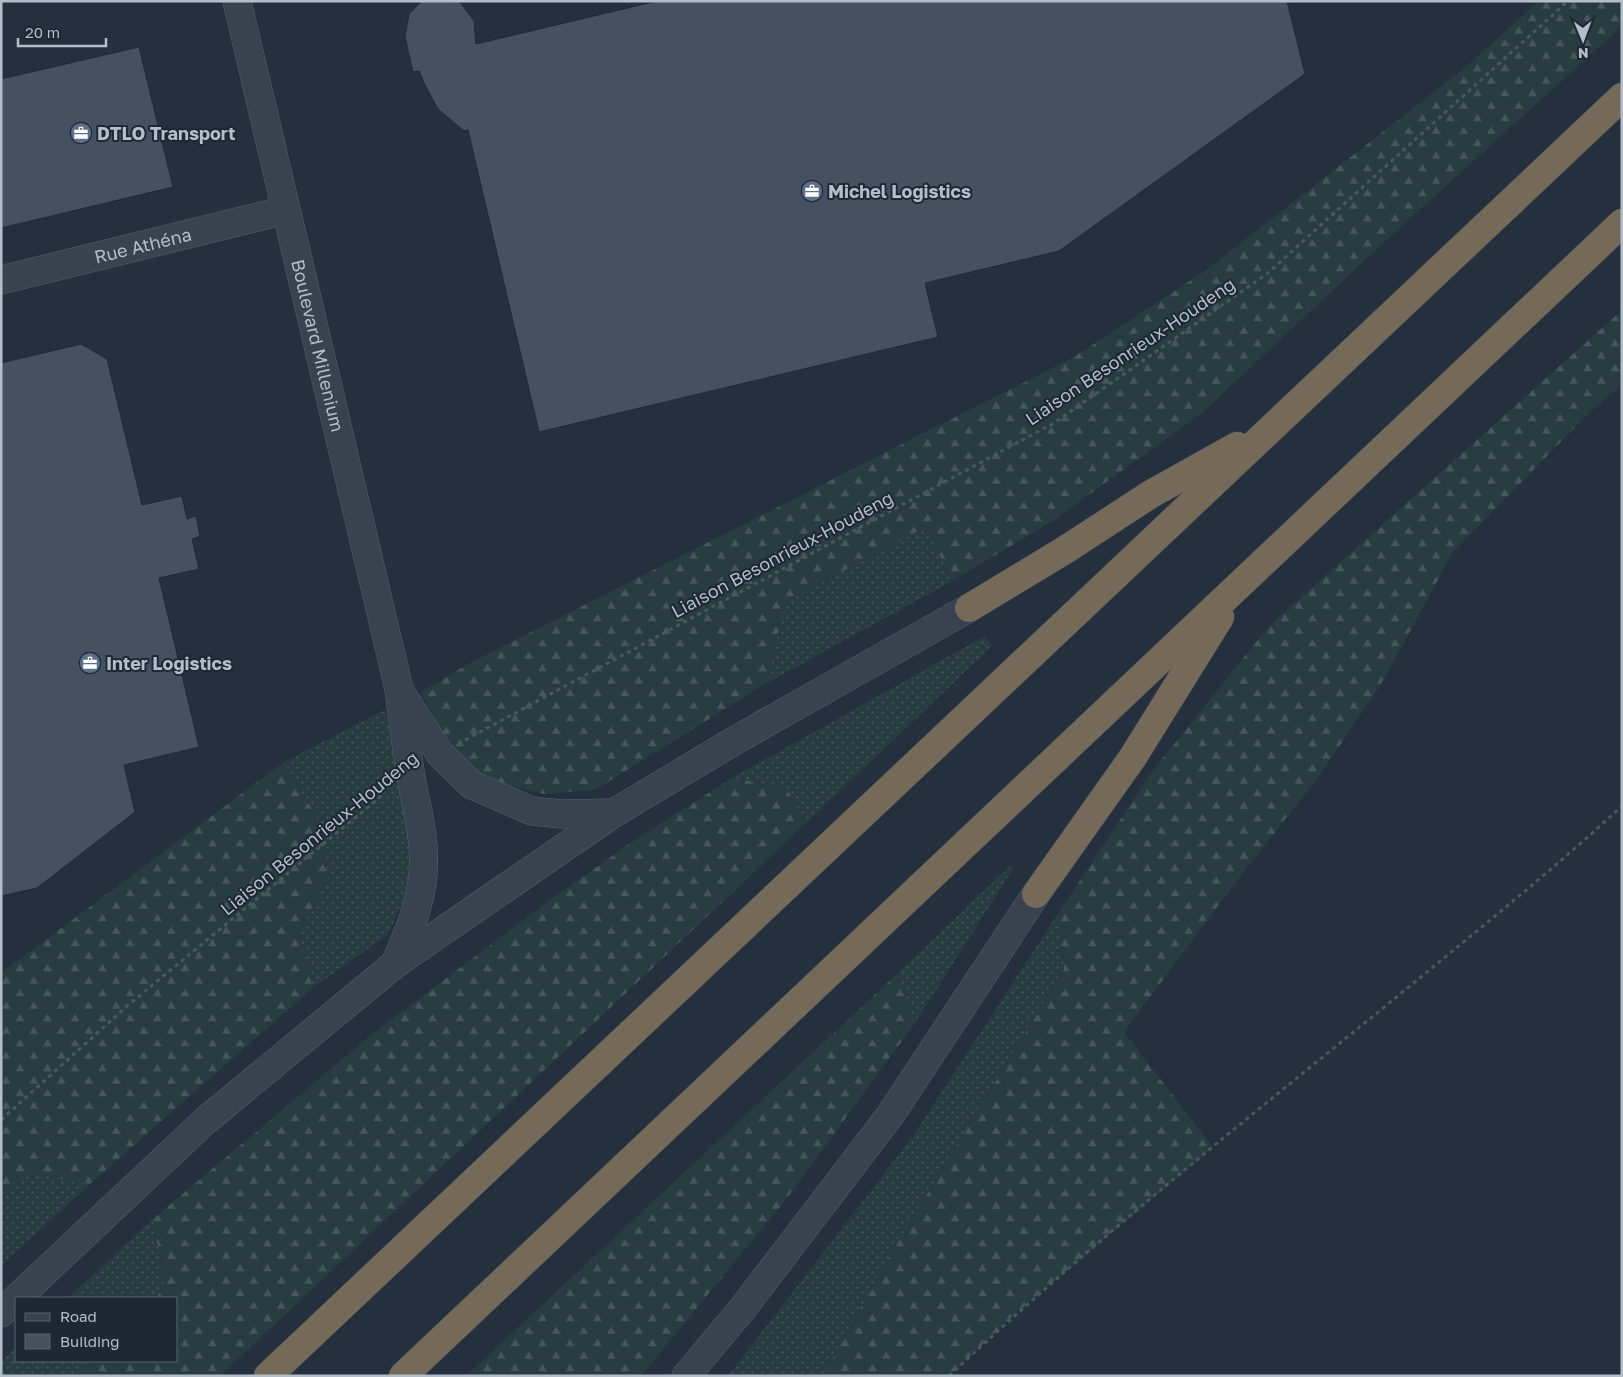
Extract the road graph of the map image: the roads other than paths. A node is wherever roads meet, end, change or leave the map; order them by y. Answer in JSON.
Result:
{"nodes":[{"id":1,"x":237,"y":1,"type":"edge"},
{"id":2,"x":1622,"y":97,"type":"edge"},
{"id":3,"x":286,"y":210,"type":"junction"},
{"id":4,"x":1622,"y":223,"type":"edge"},
{"id":5,"x":1,"y":280,"type":"edge"},
{"id":6,"x":1274,"y":426,"type":"junction"},
{"id":7,"x":1241,"y":584,"type":"junction"},
{"id":8,"x":969,"y":608,"type":"joint"},
{"id":9,"x":399,"y":689,"type":"junction"},
{"id":10,"x":614,"y":813,"type":"junction"},
{"id":11,"x":1036,"y":894,"type":"joint"},
{"id":12,"x":395,"y":964,"type":"junction"},
{"id":13,"x":18,"y":1297,"type":"edge"},
{"id":14,"x":15,"y":1300,"type":"edge"},
{"id":15,"x":1,"y":1313,"type":"edge"},
{"id":16,"x":268,"y":1376,"type":"edge"},
{"id":17,"x":403,"y":1376,"type":"edge"},
{"id":18,"x":686,"y":1376,"type":"edge"}],
"edges":[{"from":1,"to":3,"type":"street","name":"Boulevard Millenium"},
{"from":2,"to":6,"type":"highway"},
{"from":3,"to":5,"type":"street","name":"Rue Athéna"},
{"from":3,"to":9,"type":"street","name":"Boulevard Millenium"},
{"from":4,"to":7,"type":"highway"},
{"from":6,"to":8,"type":"highway"},
{"from":6,"to":16,"type":"highway"},
{"from":7,"to":11,"type":"highway"},
{"from":7,"to":17,"type":"highway"},
{"from":8,"to":10,"type":"street"},
{"from":9,"to":10,"type":"street"},
{"from":9,"to":12,"type":"street"},
{"from":10,"to":12,"type":"street"},
{"from":11,"to":18,"type":"street"},
{"from":12,"to":13,"type":"street"},
{"from":14,"to":15,"type":"street"}]}
